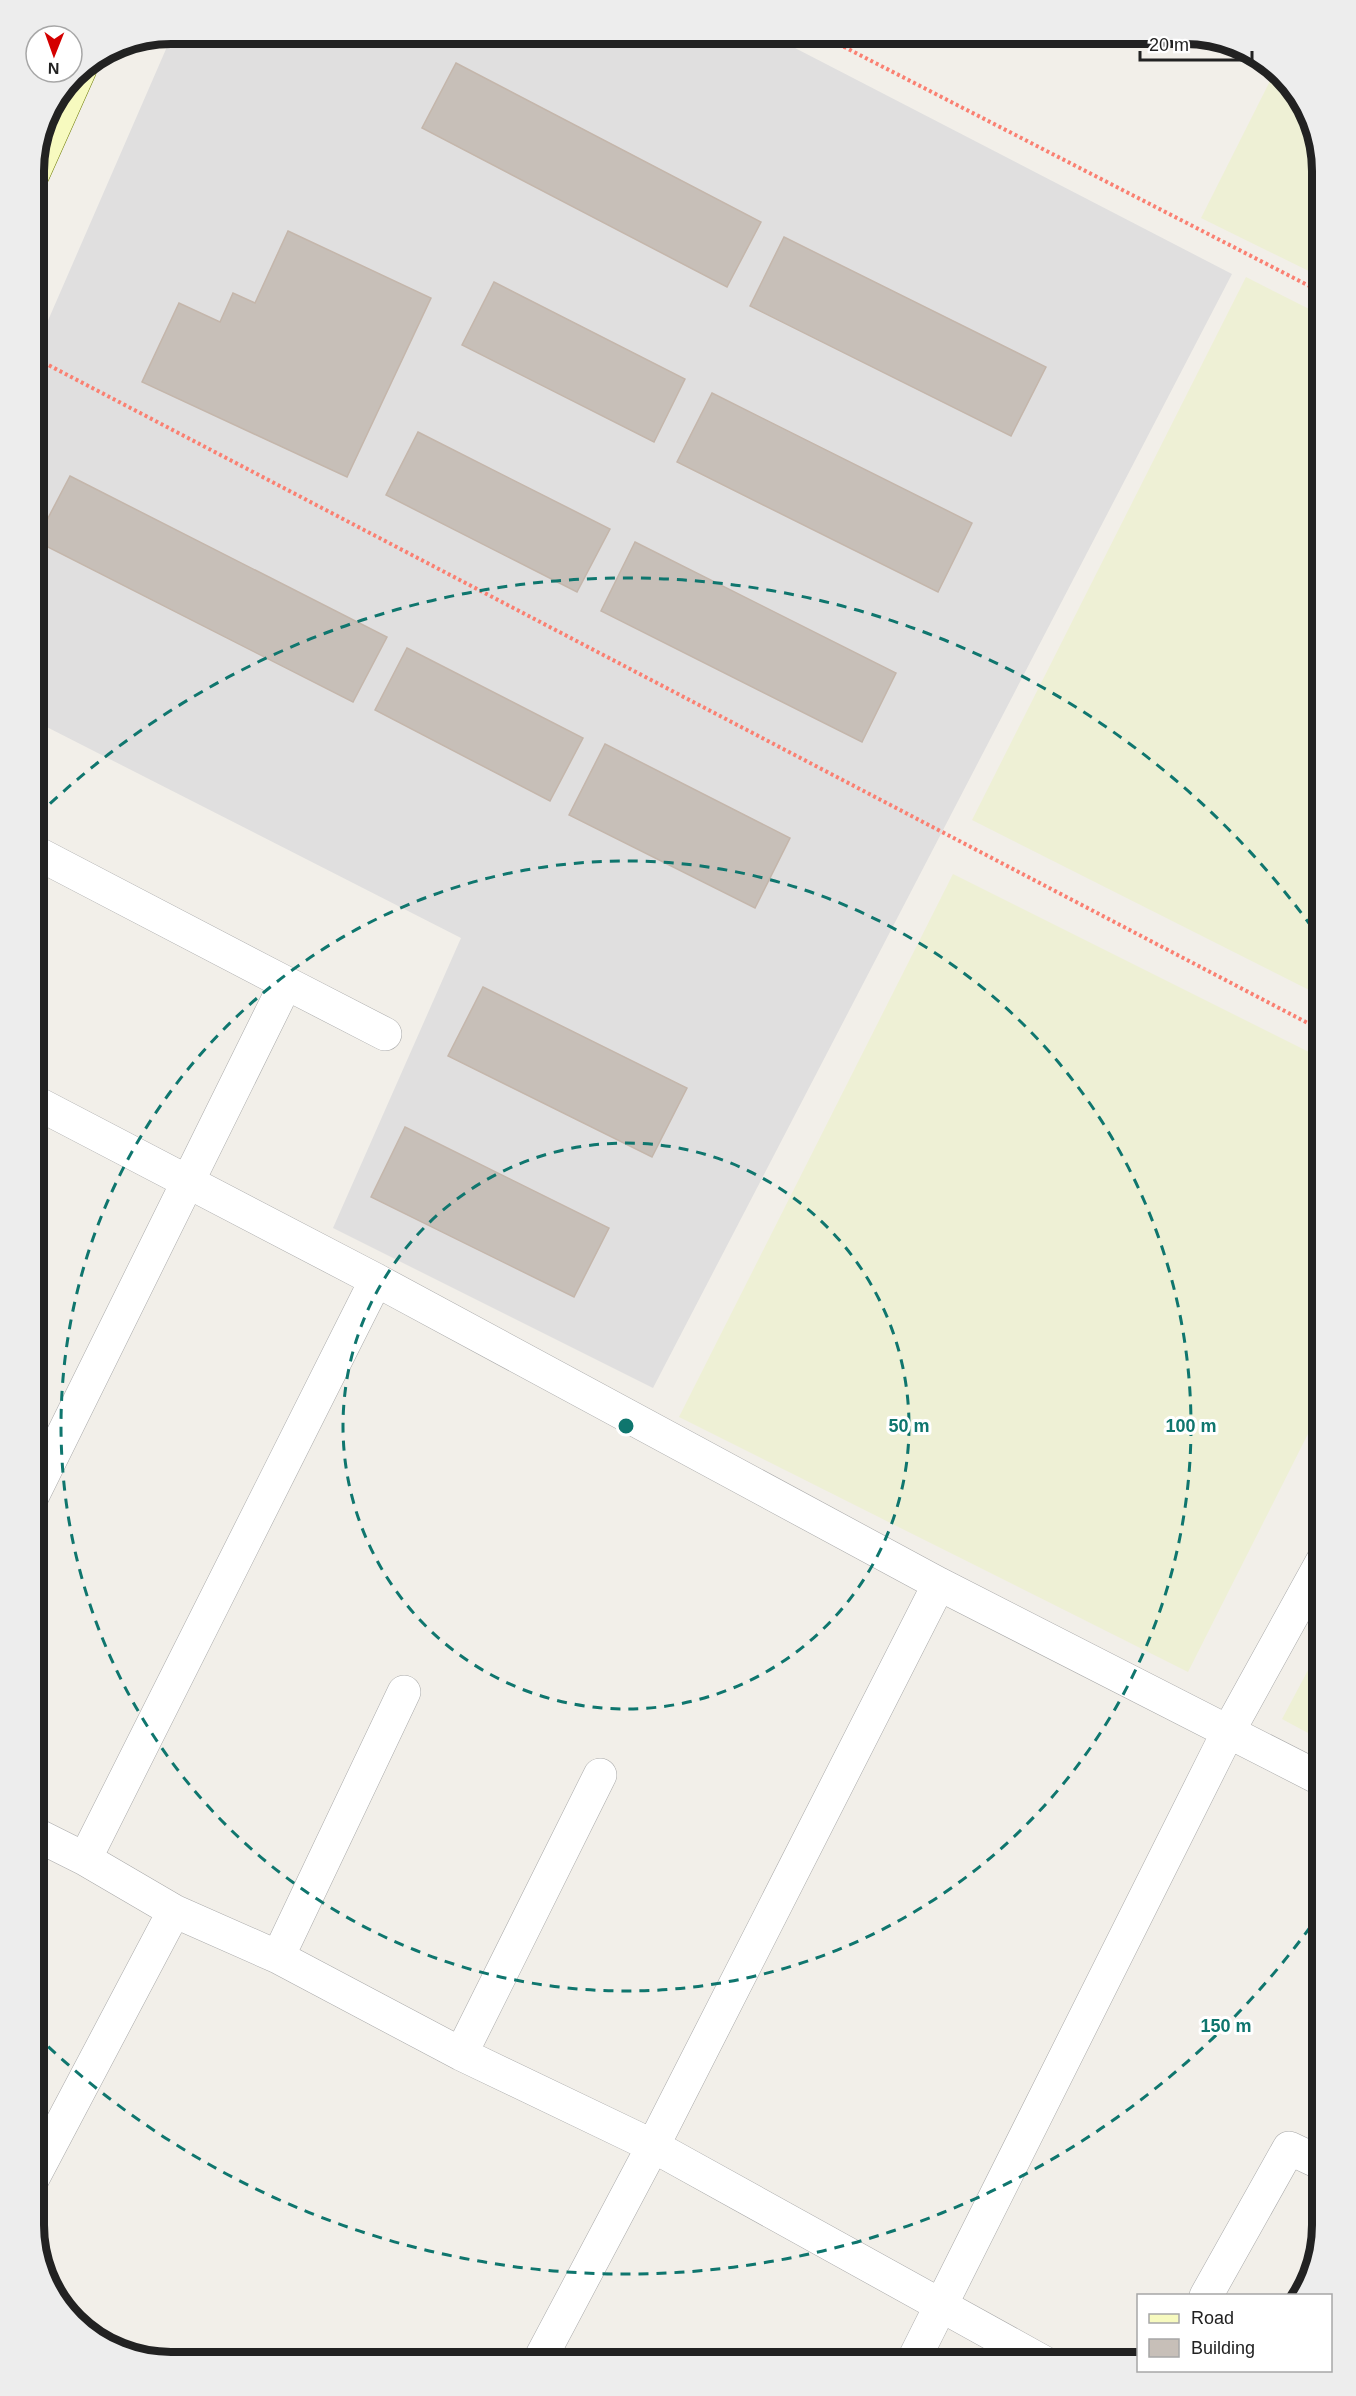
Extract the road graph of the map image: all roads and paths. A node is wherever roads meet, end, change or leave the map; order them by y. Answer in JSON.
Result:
{"nodes":[{"id":1,"x":838,"y":44,"type":"edge"},
{"id":2,"x":68,"y":96,"type":"edge"},
{"id":3,"x":47,"y":142,"type":"edge"},
{"id":4,"x":1312,"y":287,"type":"edge"},
{"id":5,"x":44,"y":363,"type":"edge"},
{"id":6,"x":44,"y":856,"type":"edge"},
{"id":7,"x":286,"y":983,"type":"junction"},
{"id":8,"x":1312,"y":1024,"type":"edge"},
{"id":9,"x":385,"y":1034,"type":"dead end"},
{"id":10,"x":44,"y":1107,"type":"edge"},
{"id":11,"x":189,"y":1183,"type":"junction"},
{"id":12,"x":376,"y":1280,"type":"junction"},
{"id":13,"x":44,"y":1473,"type":"edge"},
{"id":14,"x":1312,"y":1580,"type":"edge"},
{"id":15,"x":939,"y":1584,"type":"junction"},
{"id":16,"x":404,"y":1692,"type":"dead end"},
{"id":17,"x":1228,"y":1732,"type":"junction"},
{"id":18,"x":1312,"y":1774,"type":"edge"},
{"id":19,"x":600,"y":1775,"type":"dead end"},
{"id":20,"x":44,"y":1838,"type":"edge"},
{"id":21,"x":85,"y":1859,"type":"junction"},
{"id":22,"x":174,"y":1911,"type":"junction"},
{"id":23,"x":278,"y":1957,"type":"junction"},
{"id":24,"x":461,"y":2054,"type":"junction"},
{"id":25,"x":653,"y":2146,"type":"junction"},
{"id":26,"x":44,"y":2157,"type":"edge"},
{"id":27,"x":1312,"y":2159,"type":"edge"},
{"id":28,"x":1207,"y":2294,"type":"edge"},
{"id":29,"x":941,"y":2307,"type":"junction"},
{"id":30,"x":544,"y":2352,"type":"edge"},
{"id":31,"x":918,"y":2352,"type":"edge"},
{"id":32,"x":1025,"y":2352,"type":"edge"}],
"edges":[{"from":1,"to":4,"type":"path"},
{"from":2,"to":3,"type":"street"},
{"from":5,"to":8,"type":"path"},
{"from":6,"to":7,"type":"street"},
{"from":7,"to":9,"type":"street"},
{"from":7,"to":11,"type":"street"},
{"from":10,"to":11,"type":"street"},
{"from":11,"to":12,"type":"street"},
{"from":11,"to":13,"type":"street"},
{"from":12,"to":15,"type":"street"},
{"from":12,"to":21,"type":"street"},
{"from":14,"to":17,"type":"street"},
{"from":15,"to":17,"type":"street"},
{"from":15,"to":25,"type":"street"},
{"from":16,"to":23,"type":"street"},
{"from":17,"to":18,"type":"street"},
{"from":17,"to":29,"type":"street"},
{"from":19,"to":24,"type":"street"},
{"from":20,"to":21,"type":"street"},
{"from":21,"to":22,"type":"street"},
{"from":22,"to":23,"type":"street"},
{"from":22,"to":26,"type":"street"},
{"from":23,"to":24,"type":"street"},
{"from":24,"to":25,"type":"street"},
{"from":25,"to":29,"type":"street"},
{"from":25,"to":30,"type":"street"},
{"from":27,"to":28,"type":"street"},
{"from":29,"to":31,"type":"street"},
{"from":29,"to":32,"type":"street"}]}
